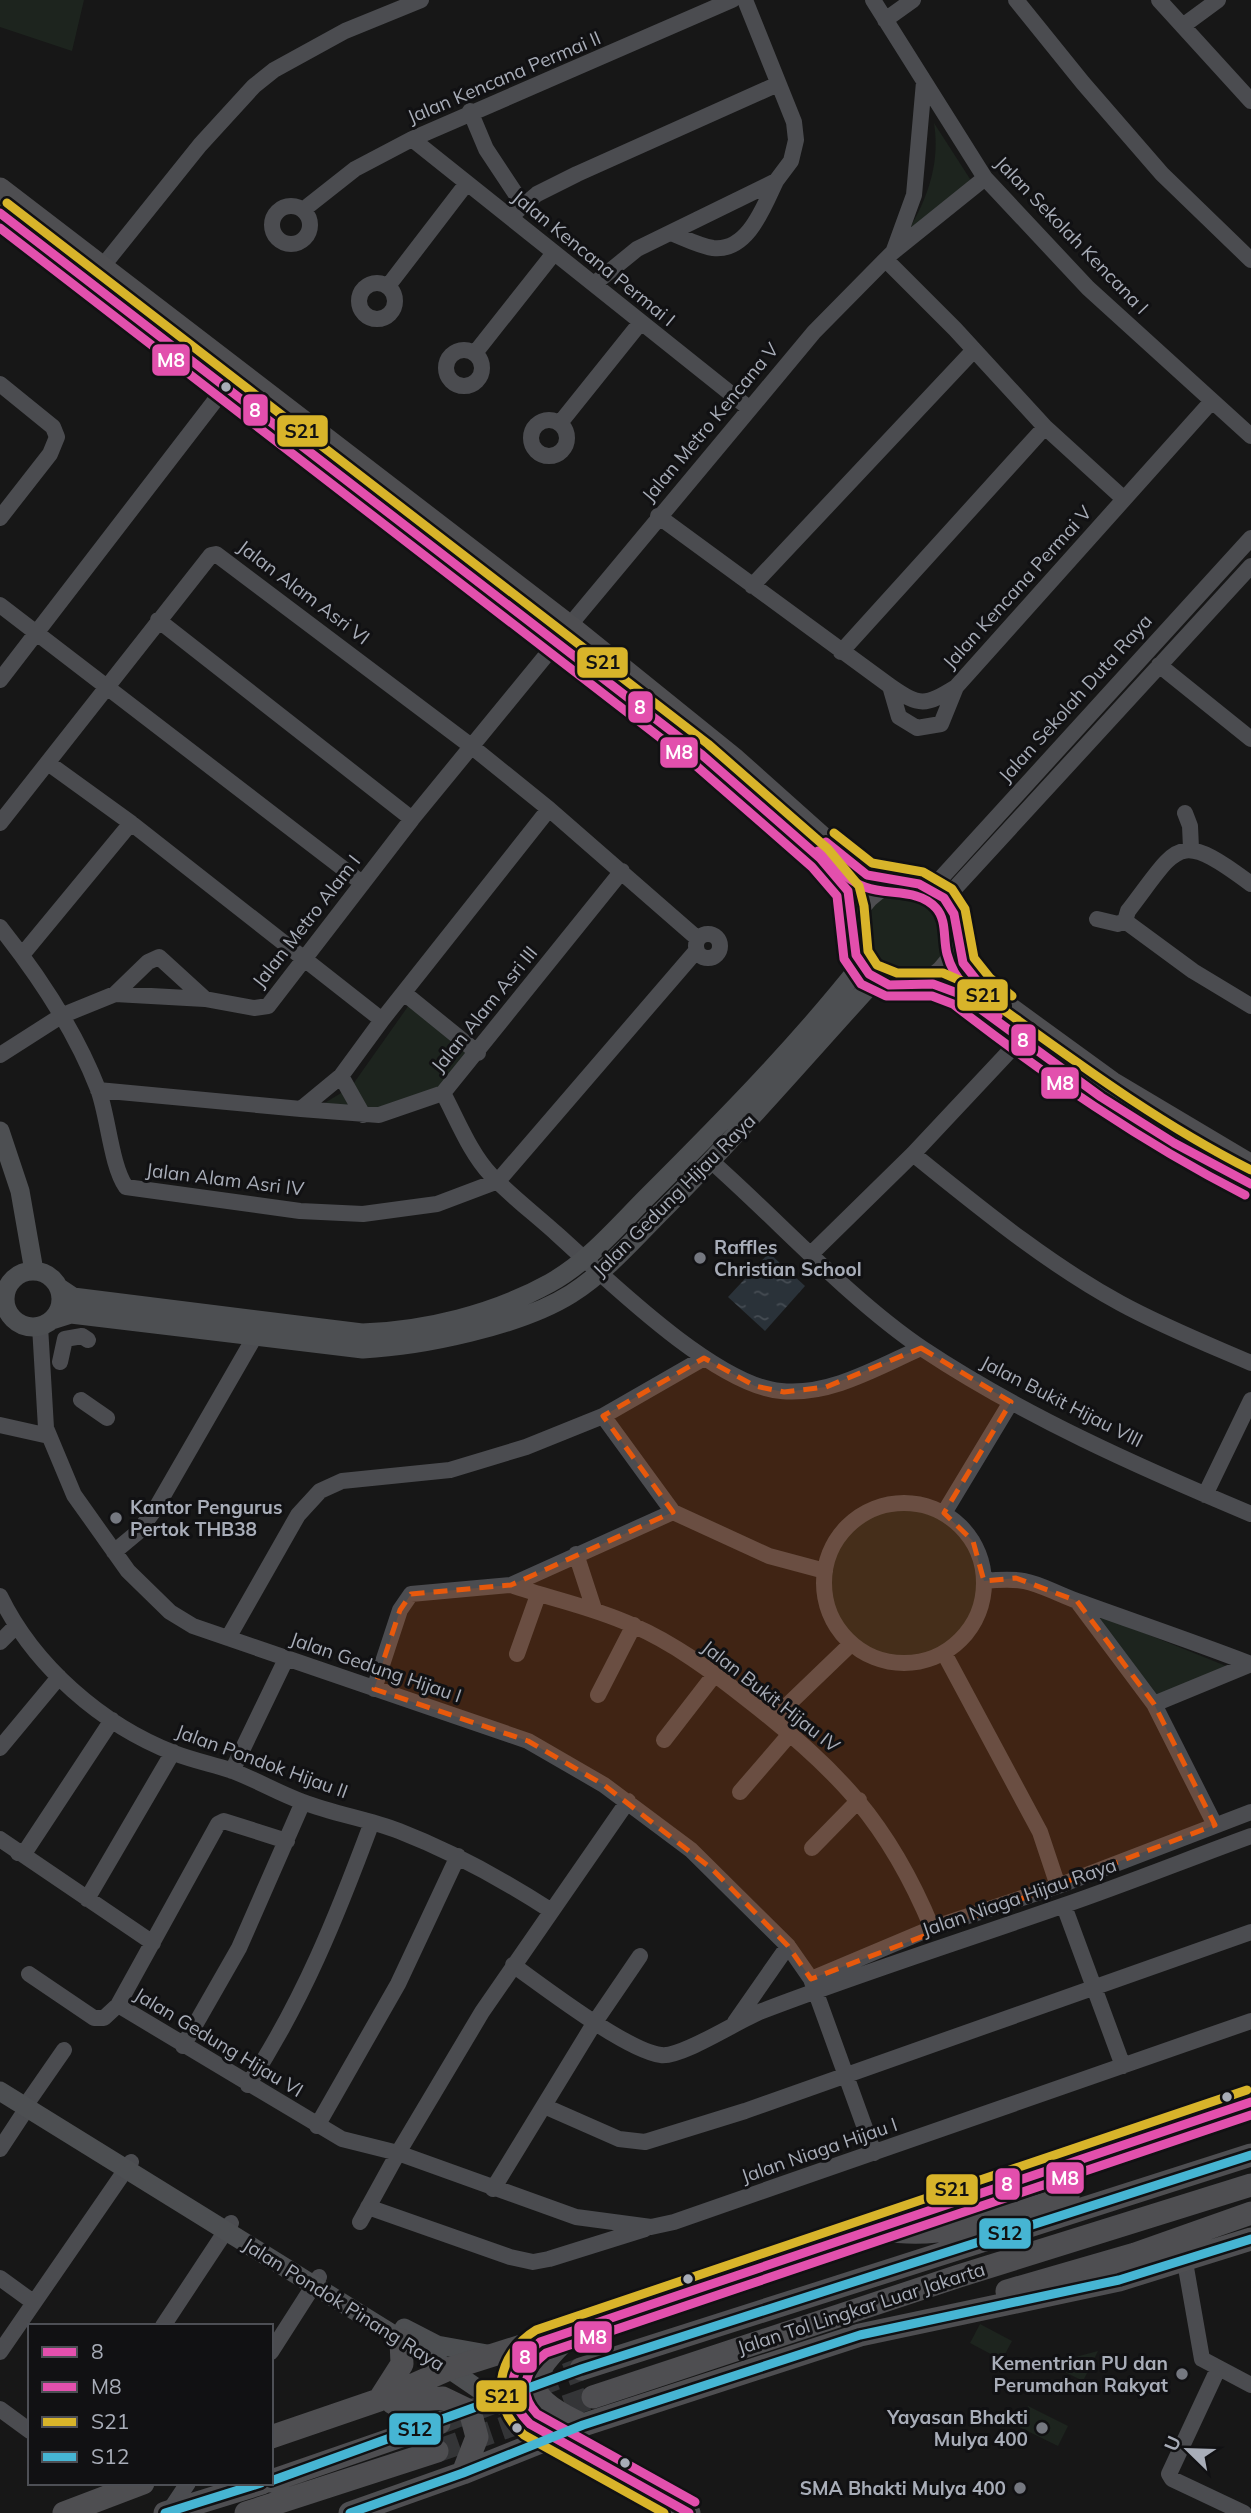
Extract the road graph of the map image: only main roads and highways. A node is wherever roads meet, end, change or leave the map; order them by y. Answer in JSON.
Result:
{"nodes":[{"id":1,"x":0,"y":189,"type":"edge"},
{"id":2,"x":0,"y":213,"type":"edge"},
{"id":3,"x":563,"y":634,"type":"junction"},
{"id":4,"x":896,"y":881,"type":"junction"},
{"id":5,"x":853,"y":920,"type":"junction"},
{"id":6,"x":957,"y":943,"type":"junction"},
{"id":7,"x":869,"y":972,"type":"junction"},
{"id":8,"x":922,"y":984,"type":"junction"},
{"id":9,"x":852,"y":991,"type":"junction"},
{"id":10,"x":0,"y":1131,"type":"edge"},
{"id":11,"x":1251,"y":1166,"type":"edge"},
{"id":12,"x":1251,"y":1184,"type":"edge"},
{"id":13,"x":34,"y":1271,"type":"junction"},
{"id":14,"x":4,"y":1287,"type":"edge"},
{"id":15,"x":58,"y":1287,"type":"junction"},
{"id":16,"x":3,"y":1307,"type":"edge"},
{"id":17,"x":46,"y":1323,"type":"junction"},
{"id":18,"x":0,"y":2080,"type":"edge"},
{"id":19,"x":0,"y":2091,"type":"edge"},
{"id":20,"x":1251,"y":2102,"type":"edge"},
{"id":21,"x":28,"y":2103,"type":"junction"},
{"id":22,"x":1251,"y":2140,"type":"edge"},
{"id":23,"x":1251,"y":2155,"type":"edge"},
{"id":24,"x":1251,"y":2185,"type":"edge"},
{"id":25,"x":1251,"y":2213,"type":"edge"},
{"id":26,"x":880,"y":2228,"type":"junction"},
{"id":27,"x":1251,"y":2239,"type":"edge"},
{"id":28,"x":345,"y":2298,"type":"junction"},
{"id":29,"x":916,"y":2323,"type":"junction"},
{"id":30,"x":573,"y":2332,"type":"junction"},
{"id":31,"x":401,"y":2340,"type":"junction"},
{"id":32,"x":540,"y":2342,"type":"junction"},
{"id":33,"x":493,"y":2355,"type":"junction"},
{"id":34,"x":449,"y":2369,"type":"junction"},
{"id":35,"x":581,"y":2370,"type":"tunnel mouth"},
{"id":36,"x":593,"y":2397,"type":"tunnel mouth"},
{"id":37,"x":379,"y":2400,"type":"junction"},
{"id":38,"x":355,"y":2409,"type":"junction"},
{"id":39,"x":439,"y":2423,"type":"tunnel mouth"},
{"id":40,"x":530,"y":2424,"type":"junction"},
{"id":41,"x":583,"y":2425,"type":"junction"},
{"id":42,"x":273,"y":2436,"type":"edge"},
{"id":43,"x":555,"y":2437,"type":"junction"},
{"id":44,"x":437,"y":2451,"type":"tunnel mouth"},
{"id":45,"x":463,"y":2473,"type":"junction"},
{"id":46,"x":273,"y":2479,"type":"edge"},
{"id":47,"x":137,"y":2485,"type":"edge"},
{"id":48,"x":256,"y":2485,"type":"edge"},
{"id":49,"x":64,"y":2513,"type":"edge"},
{"id":50,"x":167,"y":2513,"type":"edge"},
{"id":51,"x":246,"y":2513,"type":"edge"},
{"id":52,"x":350,"y":2513,"type":"edge"},
{"id":53,"x":689,"y":2513,"type":"edge"}],
"edges":[{"from":1,"to":3,"type":"highway"},
{"from":2,"to":3,"type":"highway"},
{"from":3,"to":4,"type":"highway"},
{"from":3,"to":5,"type":"highway"},
{"from":4,"to":5,"type":"highway"},
{"from":4,"to":6,"type":"highway"},
{"from":5,"to":7,"type":"highway"},
{"from":6,"to":8,"type":"highway"},
{"from":6,"to":11,"type":"highway"},
{"from":7,"to":8,"type":"highway"},
{"from":7,"to":9,"type":"main road","name":"Jalan Gedung Hijau Raya"},
{"from":8,"to":12,"type":"highway"},
{"from":9,"to":15,"type":"main road","name":"Jalan Gedung Hijau Raya"},
{"from":9,"to":17,"type":"main road","name":"Jalan Gedung Hijau Raya"},
{"from":10,"to":13,"type":"main road"},
{"from":13,"to":14,"type":"main road"},
{"from":13,"to":15,"type":"main road"},
{"from":14,"to":16,"type":"main road"},
{"from":15,"to":17,"type":"main road"},
{"from":16,"to":17,"type":"main road"},
{"from":18,"to":21,"type":"main road","name":"Jalan Pondok Pinang Raya"},
{"from":19,"to":21,"type":"main road","name":"Jalan Pondok Pinang Raya"},
{"from":20,"to":26,"type":"highway"},
{"from":21,"to":28,"type":"main road","name":"Jalan Pondok Pinang Raya"},
{"from":22,"to":26,"type":"highway"},
{"from":23,"to":35,"type":"highway","name":"Jalan Tol Lingkar Luar Jakarta"},
{"from":24,"to":36,"type":"highway","name":"Jalan Tol Lingkar Luar Jakarta"},
{"from":25,"to":29,"type":"highway"},
{"from":26,"to":30,"type":"highway"},
{"from":27,"to":29,"type":"highway"},
{"from":28,"to":31,"type":"main road","name":"Jalan Pondok Pinang Raya"},
{"from":28,"to":33,"type":"main road","name":"Jalan Pondok Pinang Raya"},
{"from":29,"to":41,"type":"highway"},
{"from":30,"to":32,"type":"highway"},
{"from":30,"to":41,"type":"highway"},
{"from":31,"to":34,"type":"main road","name":"Jalan Pondok Pinang Raya"},
{"from":31,"to":37,"type":"highway"},
{"from":32,"to":33,"type":"highway"},
{"from":32,"to":40,"type":"highway"},
{"from":33,"to":34,"type":"highway"},
{"from":34,"to":37,"type":"highway"},
{"from":34,"to":40,"type":"main road","name":"Jalan Pondok Pinang Raya"},
{"from":37,"to":38,"type":"highway"},
{"from":38,"to":42,"type":"highway"},
{"from":38,"to":45,"type":"highway"},
{"from":39,"to":46,"type":"highway"},
{"from":40,"to":43,"type":"highway","name":"Jalan Pondok Pinang Raya"},
{"from":41,"to":43,"type":"highway"},
{"from":43,"to":45,"type":"highway"},
{"from":43,"to":53,"type":"highway","name":"Jalan Pondok Pinang Raya"},
{"from":44,"to":51,"type":"highway"},
{"from":45,"to":52,"type":"highway"},
{"from":47,"to":49,"type":"highway"},
{"from":48,"to":50,"type":"highway"}]}
